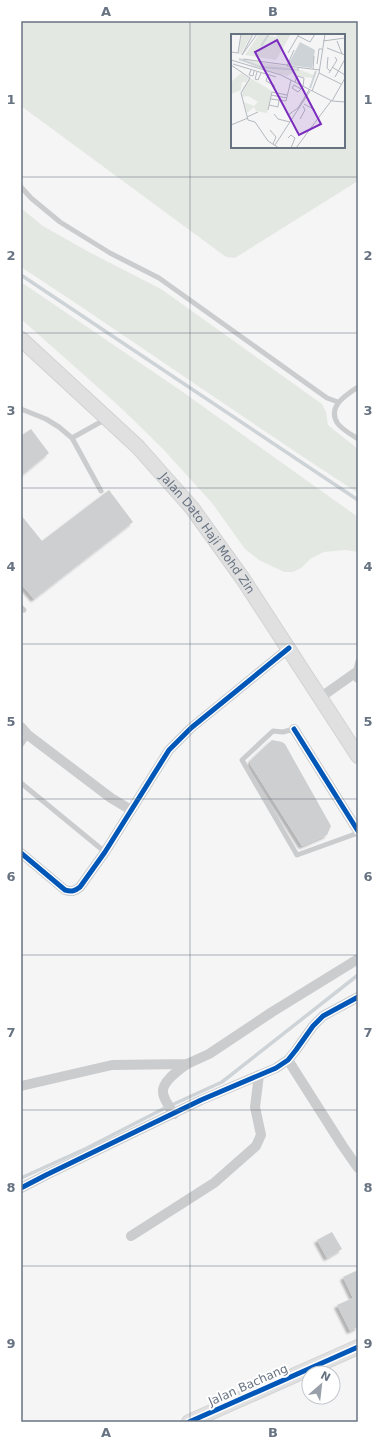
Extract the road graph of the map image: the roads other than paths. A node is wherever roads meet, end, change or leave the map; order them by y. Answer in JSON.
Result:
{"nodes":[{"id":1,"x":21,"y":187,"type":"edge"},
{"id":2,"x":21,"y":339,"type":"edge"},
{"id":3,"x":358,"y":388,"type":"edge"},
{"id":4,"x":338,"y":402,"type":"junction"},
{"id":5,"x":21,"y":409,"type":"edge"},
{"id":6,"x":107,"y":418,"type":"junction"},
{"id":7,"x":72,"y":438,"type":"junction"},
{"id":8,"x":358,"y":440,"type":"edge"},
{"id":9,"x":101,"y":491,"type":"dead end"},
{"id":10,"x":289,"y":648,"type":"junction"},
{"id":11,"x":358,"y":661,"type":"edge"},
{"id":12,"x":357,"y":676,"type":"edge"},
{"id":13,"x":321,"y":697,"type":"junction"},
{"id":14,"x":21,"y":727,"type":"edge"},
{"id":15,"x":294,"y":729,"type":"joint"},
{"id":16,"x":28,"y":735,"type":"junction"},
{"id":17,"x":21,"y":745,"type":"edge"},
{"id":18,"x":358,"y":756,"type":"edge"},
{"id":19,"x":21,"y":783,"type":"edge"},
{"id":20,"x":130,"y":810,"type":"junction"},
{"id":21,"x":358,"y":832,"type":"edge"},
{"id":22,"x":105,"y":852,"type":"junction"},
{"id":23,"x":21,"y":853,"type":"edge"},
{"id":24,"x":358,"y":960,"type":"edge"},
{"id":25,"x":358,"y":997,"type":"edge"},
{"id":26,"x":288,"y":1060,"type":"junction"},
{"id":27,"x":187,"y":1064,"type":"junction"},
{"id":28,"x":259,"y":1075,"type":"junction"},
{"id":29,"x":21,"y":1086,"type":"edge"},
{"id":30,"x":172,"y":1112,"type":"junction"},
{"id":31,"x":358,"y":1168,"type":"edge"},
{"id":32,"x":21,"y":1188,"type":"edge"},
{"id":33,"x":131,"y":1236,"type":"dead end"},
{"id":34,"x":358,"y":1347,"type":"edge"},
{"id":35,"x":190,"y":1422,"type":"edge"}],
"edges":[{"from":1,"to":4,"type":"lane"},
{"from":2,"to":6,"type":"main road","name":"Jalan Dato Haji Mohd Zin"},
{"from":3,"to":4,"type":"lane"},
{"from":4,"to":8,"type":"lane"},
{"from":5,"to":7,"type":"lane"},
{"from":6,"to":7,"type":"lane"},
{"from":6,"to":10,"type":"main road","name":"Jalan Dato Haji Mohd Zin"},
{"from":7,"to":9,"type":"lane"},
{"from":10,"to":13,"type":"main road","name":"Jalan Dato Haji Mohd Zin"},
{"from":10,"to":20,"type":"street"},
{"from":11,"to":12,"type":"lane"},
{"from":12,"to":13,"type":"street"},
{"from":13,"to":18,"type":"main road","name":"Jalan Dato Haji Mohd Zin"},
{"from":14,"to":16,"type":"street"},
{"from":15,"to":21,"type":"street"},
{"from":15,"to":21,"type":"lane"},
{"from":16,"to":17,"type":"lane"},
{"from":16,"to":20,"type":"street"},
{"from":19,"to":22,"type":"lane"},
{"from":20,"to":22,"type":"street"},
{"from":22,"to":23,"type":"street"},
{"from":24,"to":27,"type":"street"},
{"from":25,"to":26,"type":"street"},
{"from":26,"to":28,"type":"street"},
{"from":26,"to":31,"type":"street"},
{"from":27,"to":29,"type":"street"},
{"from":27,"to":30,"type":"street"},
{"from":28,"to":30,"type":"street"},
{"from":28,"to":33,"type":"street"},
{"from":30,"to":32,"type":"street"},
{"from":34,"to":35,"type":"main road","name":"Jalan Bachang"}]}
